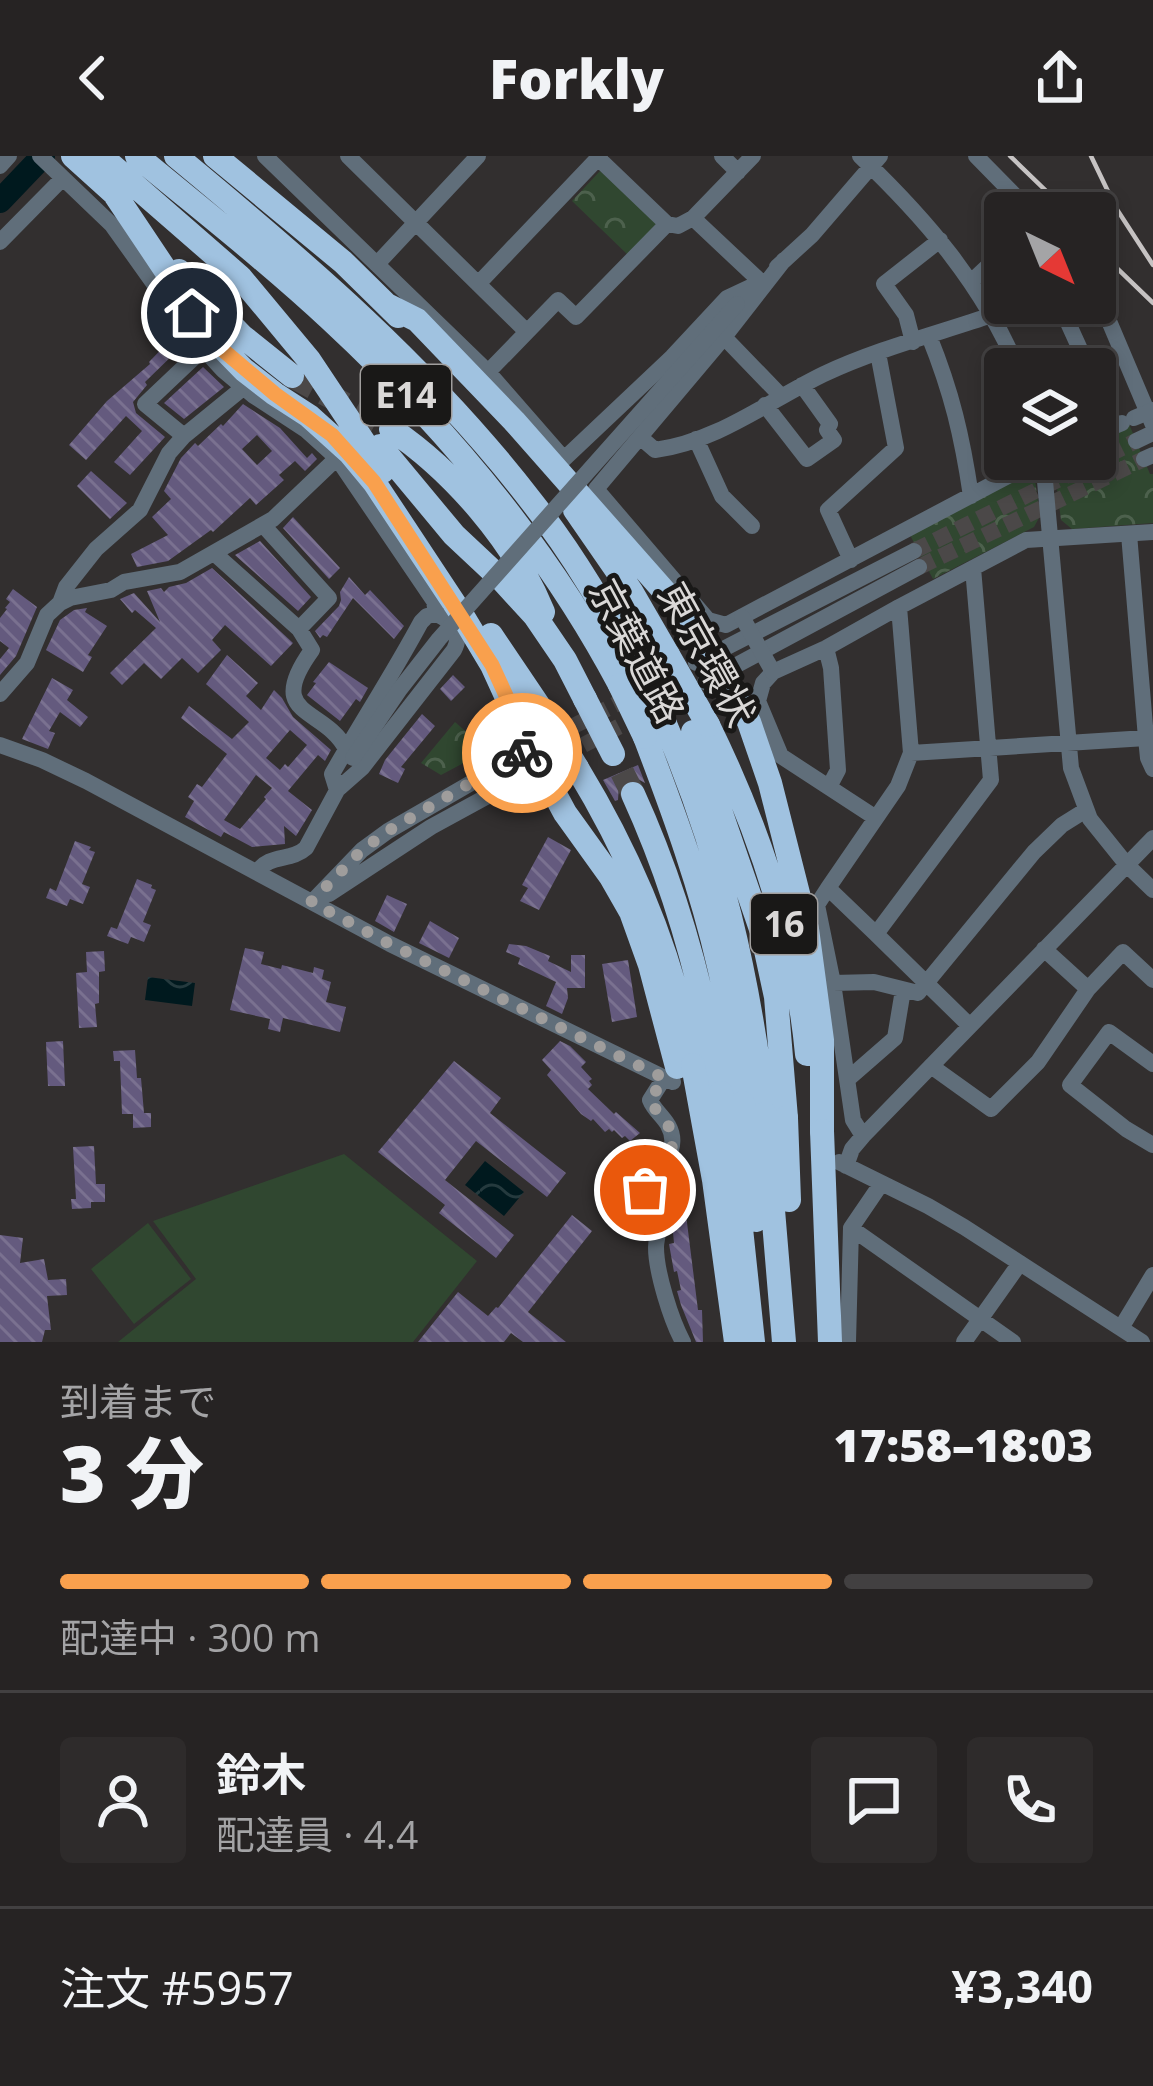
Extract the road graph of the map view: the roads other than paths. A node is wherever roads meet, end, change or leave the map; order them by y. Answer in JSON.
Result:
{"nodes":[{"id":1,"x":9,"y":156,"type":"edge"},
{"id":2,"x":40,"y":156,"type":"edge"},
{"id":3,"x":137,"y":156,"type":"edge"},
{"id":4,"x":176,"y":156,"type":"edge"},
{"id":5,"x":215,"y":156,"type":"edge"},
{"id":6,"x":241,"y":156,"type":"edge"},
{"id":7,"x":265,"y":156,"type":"edge"},
{"id":8,"x":478,"y":156,"type":"edge"},
{"id":9,"x":722,"y":156,"type":"edge"},
{"id":10,"x":753,"y":156,"type":"edge"},
{"id":11,"x":976,"y":156,"type":"edge"},
{"id":12,"x":599,"y":157,"type":"edge"},
{"id":13,"x":357,"y":159,"type":"edge"},
{"id":14,"x":870,"y":159,"type":"edge"},
{"id":15,"x":79,"y":163,"type":"edge"},
{"id":16,"x":0,"y":166,"type":"edge"},
{"id":17,"x":738,"y":172,"type":"junction"},
{"id":18,"x":1011,"y":192,"type":"edge"},
{"id":19,"x":693,"y":218,"type":"junction"},
{"id":20,"x":133,"y":220,"type":"junction"},
{"id":21,"x":415,"y":223,"type":"junction"},
{"id":22,"x":667,"y":224,"type":"junction"},
{"id":23,"x":940,"y":240,"type":"junction"},
{"id":24,"x":0,"y":242,"type":"edge"},
{"id":25,"x":784,"y":260,"type":"junction"},
{"id":26,"x":343,"y":262,"type":"junction"},
{"id":27,"x":376,"y":263,"type":"junction"},
{"id":28,"x":984,"y":270,"type":"edge"},
{"id":29,"x":972,"y":281,"type":"junction"},
{"id":30,"x":761,"y":282,"type":"junction"},
{"id":31,"x":479,"y":283,"type":"junction"},
{"id":32,"x":984,"y":301,"type":"edge"},
{"id":33,"x":389,"y":306,"type":"junction"},
{"id":34,"x":984,"y":318,"type":"edge"},
{"id":35,"x":1108,"y":324,"type":"edge"},
{"id":36,"x":527,"y":332,"type":"junction"},
{"id":37,"x":724,"y":337,"type":"junction"},
{"id":38,"x":921,"y":339,"type":"junction"},
{"id":39,"x":203,"y":349,"type":"junction"},
{"id":40,"x":878,"y":353,"type":"junction"},
{"id":41,"x":301,"y":368,"type":"junction"},
{"id":42,"x":488,"y":372,"type":"junction"},
{"id":43,"x":802,"y":386,"type":"junction"},
{"id":44,"x":244,"y":387,"type":"junction"},
{"id":45,"x":773,"y":400,"type":"junction"},
{"id":46,"x":1153,"y":410,"type":"edge"},
{"id":47,"x":1116,"y":425,"type":"edge"},
{"id":48,"x":391,"y":429,"type":"tunnel mouth"},
{"id":49,"x":1147,"y":433,"type":"edge"},
{"id":50,"x":184,"y":436,"type":"junction"},
{"id":51,"x":640,"y":437,"type":"junction"},
{"id":52,"x":696,"y":439,"type":"junction"},
{"id":53,"x":576,"y":447,"type":"junction"},
{"id":54,"x":337,"y":458,"type":"junction"},
{"id":55,"x":607,"y":476,"type":"junction"},
{"id":56,"x":1002,"y":480,"type":"edge"},
{"id":57,"x":1045,"y":480,"type":"edge"},
{"id":58,"x":971,"y":496,"type":"junction"},
{"id":59,"x":263,"y":525,"type":"junction"},
{"id":60,"x":752,"y":526,"type":"dead end"},
{"id":61,"x":1153,"y":532,"type":"edge"},
{"id":62,"x":1130,"y":534,"type":"junction"},
{"id":63,"x":1052,"y":538,"type":"junction"},
{"id":64,"x":214,"y":553,"type":"junction"},
{"id":65,"x":916,"y":559,"type":"tunnel mouth"},
{"id":66,"x":851,"y":560,"type":"junction"},
{"id":67,"x":973,"y":568,"type":"junction"},
{"id":68,"x":60,"y":604,"type":"junction"},
{"id":69,"x":899,"y":608,"type":"junction"},
{"id":70,"x":436,"y":614,"type":"junction"},
{"id":71,"x":742,"y":617,"type":"junction"},
{"id":72,"x":299,"y":629,"type":"junction"},
{"id":73,"x":550,"y":638,"type":"junction"},
{"id":74,"x":826,"y":648,"type":"junction"},
{"id":75,"x":709,"y":668,"type":"junction"},
{"id":76,"x":647,"y":669,"type":"junction"},
{"id":77,"x":773,"y":672,"type":"junction"},
{"id":78,"x":0,"y":694,"type":"edge"},
{"id":79,"x":700,"y":728,"type":"junction"},
{"id":80,"x":1146,"y":738,"type":"junction"},
{"id":81,"x":1068,"y":742,"type":"junction"},
{"id":82,"x":0,"y":745,"type":"edge"},
{"id":83,"x":987,"y":748,"type":"junction"},
{"id":84,"x":550,"y":750,"type":"junction"},
{"id":85,"x":910,"y":753,"type":"junction"},
{"id":86,"x":350,"y":754,"type":"junction"},
{"id":87,"x":1153,"y":769,"type":"edge"},
{"id":88,"x":829,"y":787,"type":"junction"},
{"id":89,"x":337,"y":790,"type":"junction"},
{"id":90,"x":1086,"y":810,"type":"junction"},
{"id":91,"x":876,"y":818,"type":"junction"},
{"id":92,"x":1153,"y":838,"type":"edge"},
{"id":93,"x":1127,"y":865,"type":"junction"},
{"id":94,"x":256,"y":872,"type":"junction"},
{"id":95,"x":828,"y":888,"type":"junction"},
{"id":96,"x":1153,"y":890,"type":"edge"},
{"id":97,"x":311,"y":902,"type":"junction"},
{"id":98,"x":876,"y":934,"type":"junction"},
{"id":99,"x":1044,"y":949,"type":"junction"},
{"id":100,"x":1153,"y":980,"type":"edge"},
{"id":101,"x":833,"y":982,"type":"junction"},
{"id":102,"x":926,"y":984,"type":"junction"},
{"id":103,"x":1088,"y":989,"type":"junction"},
{"id":104,"x":902,"y":990,"type":"junction"},
{"id":105,"x":970,"y":1026,"type":"junction"},
{"id":106,"x":1153,"y":1064,"type":"edge"},
{"id":107,"x":931,"y":1066,"type":"junction"},
{"id":108,"x":677,"y":1073,"type":"junction"},
{"id":109,"x":848,"y":1079,"type":"junction"},
{"id":110,"x":754,"y":1107,"type":"junction"},
{"id":111,"x":863,"y":1136,"type":"junction"},
{"id":112,"x":810,"y":1139,"type":"junction"},
{"id":113,"x":1153,"y":1145,"type":"edge"},
{"id":114,"x":823,"y":1184,"type":"junction"},
{"id":115,"x":881,"y":1184,"type":"junction"},
{"id":116,"x":711,"y":1223,"type":"junction"},
{"id":117,"x":814,"y":1224,"type":"junction"},
{"id":118,"x":851,"y":1228,"type":"junction"},
{"id":119,"x":724,"y":1249,"type":"junction"},
{"id":120,"x":817,"y":1262,"type":"junction"},
{"id":121,"x":1020,"y":1263,"type":"junction"},
{"id":122,"x":1153,"y":1274,"type":"edge"},
{"id":123,"x":838,"y":1288,"type":"junction"},
{"id":124,"x":866,"y":1300,"type":"dead end"},
{"id":125,"x":979,"y":1320,"type":"junction"},
{"id":126,"x":729,"y":1326,"type":"edge"},
{"id":127,"x":1120,"y":1328,"type":"junction"},
{"id":128,"x":683,"y":1342,"type":"edge"},
{"id":129,"x":754,"y":1342,"type":"edge"},
{"id":130,"x":765,"y":1342,"type":"edge"},
{"id":131,"x":784,"y":1342,"type":"edge"},
{"id":132,"x":796,"y":1342,"type":"edge"},
{"id":133,"x":818,"y":1342,"type":"edge"},
{"id":134,"x":830,"y":1342,"type":"edge"},
{"id":135,"x":848,"y":1342,"type":"edge"},
{"id":136,"x":964,"y":1342,"type":"edge"},
{"id":137,"x":1013,"y":1342,"type":"edge"},
{"id":138,"x":1142,"y":1342,"type":"edge"}],
"edges":[{"from":1,"to":16,"type":"street"},
{"from":2,"to":15,"type":"street"},
{"from":3,"to":76,"type":"highway","name":"京葉道路","number":"E14"},
{"from":4,"to":76,"type":"highway","name":"京葉道路","number":"E14"},
{"from":5,"to":26,"type":"highway","name":"東京環状","number":"16"},
{"from":6,"to":26,"type":"highway"},
{"from":7,"to":27,"type":"street"},
{"from":8,"to":21,"type":"street"},
{"from":9,"to":17,"type":"street"},
{"from":10,"to":17,"type":"street"},
{"from":11,"to":18,"type":"street"},
{"from":12,"to":22,"type":"street"},
{"from":12,"to":31,"type":"street"},
{"from":13,"to":21,"type":"street"},
{"from":14,"to":23,"type":"street"},
{"from":14,"to":25,"type":"street"},
{"from":15,"to":20,"type":"highway"},
{"from":15,"to":24,"type":"street"},
{"from":15,"to":39,"type":"street"},
{"from":15,"to":41,"type":"highway"},
{"from":17,"to":19,"type":"street"},
{"from":19,"to":22,"type":"street"},
{"from":19,"to":30,"type":"street"},
{"from":20,"to":41,"type":"highway"},
{"from":20,"to":84,"type":"highway"},
{"from":21,"to":27,"type":"street"},
{"from":21,"to":31,"type":"street"},
{"from":22,"to":36,"type":"street"},
{"from":23,"to":29,"type":"street"},
{"from":23,"to":38,"type":"street"},
{"from":25,"to":30,"type":"street"},
{"from":25,"to":37,"type":"street"},
{"from":26,"to":33,"type":"highway","name":"東京環状","number":"16"},
{"from":27,"to":42,"type":"street"},
{"from":28,"to":29,"type":"street"},
{"from":29,"to":32,"type":"street"},
{"from":30,"to":53,"type":"street"},
{"from":30,"to":86,"type":"street","bridge":true},
{"from":31,"to":36,"type":"street"},
{"from":33,"to":75,"type":"highway","number":"16"},
{"from":33,"to":76,"type":"highway","name":"東京環状","number":"16"},
{"from":34,"to":38,"type":"street"},
{"from":35,"to":49,"type":"street"},
{"from":36,"to":42,"type":"street"},
{"from":37,"to":45,"type":"street"},
{"from":37,"to":51,"type":"street"},
{"from":38,"to":40,"type":"street"},
{"from":38,"to":58,"type":"street"},
{"from":39,"to":44,"type":"street"},
{"from":39,"to":50,"type":"street"},
{"from":40,"to":43,"type":"street"},
{"from":40,"to":66,"type":"street"},
{"from":41,"to":73,"type":"highway"},
{"from":41,"to":84,"type":"highway"},
{"from":42,"to":53,"type":"street"},
{"from":43,"to":45,"type":"street"},
{"from":43,"to":45,"type":"street"},
{"from":44,"to":50,"type":"street"},
{"from":44,"to":54,"type":"street"},
{"from":45,"to":52,"type":"street"},
{"from":46,"to":47,"type":"street","bridge":true},
{"from":48,"to":73,"type":"highway"},
{"from":50,"to":68,"type":"street"},
{"from":51,"to":52,"type":"street"},
{"from":51,"to":55,"type":"street"},
{"from":52,"to":60,"type":"street"},
{"from":53,"to":55,"type":"street"},
{"from":54,"to":59,"type":"street"},
{"from":54,"to":70,"type":"street"},
{"from":55,"to":71,"type":"street"},
{"from":56,"to":58,"type":"street"},
{"from":57,"to":63,"type":"street"},
{"from":58,"to":66,"type":"street"},
{"from":59,"to":64,"type":"street"},
{"from":59,"to":72,"type":"street"},
{"from":61,"to":62,"type":"street"},
{"from":62,"to":63,"type":"street"},
{"from":62,"to":80,"type":"street"},
{"from":63,"to":67,"type":"street"},
{"from":63,"to":81,"type":"street"},
{"from":64,"to":68,"type":"street"},
{"from":64,"to":72,"type":"street"},
{"from":65,"to":75,"type":"street"},
{"from":66,"to":71,"type":"street"},
{"from":67,"to":69,"type":"street"},
{"from":67,"to":83,"type":"street"},
{"from":68,"to":78,"type":"street"},
{"from":69,"to":74,"type":"street"},
{"from":69,"to":85,"type":"street"},
{"from":70,"to":86,"type":"street"},
{"from":70,"to":89,"type":"street"},
{"from":71,"to":77,"type":"street","bridge":true},
{"from":72,"to":86,"type":"street"},
{"from":73,"to":110,"type":"highway","bridge":true},
{"from":74,"to":77,"type":"street"},
{"from":74,"to":88,"type":"street"},
{"from":75,"to":112,"type":"highway","number":"16"},
{"from":76,"to":79,"type":"highway"},
{"from":76,"to":110,"type":"highway","name":"京葉道路","number":"E14","bridge":true},
{"from":77,"to":88,"type":"street"},
{"from":79,"to":110,"type":"highway"},
{"from":79,"to":112,"type":"highway","name":"東京環状","number":"16"},
{"from":80,"to":81,"type":"street"},
{"from":80,"to":87,"type":"street"},
{"from":81,"to":83,"type":"street"},
{"from":81,"to":90,"type":"street"},
{"from":82,"to":94,"type":"street"},
{"from":83,"to":85,"type":"street"},
{"from":83,"to":98,"type":"street"},
{"from":84,"to":97,"type":"street"},
{"from":84,"to":108,"type":"highway"},
{"from":84,"to":108,"type":"highway"},
{"from":85,"to":91,"type":"street"},
{"from":86,"to":89,"type":"street"},
{"from":88,"to":91,"type":"street"},
{"from":89,"to":94,"type":"street"},
{"from":90,"to":93,"type":"street"},
{"from":90,"to":102,"type":"street"},
{"from":91,"to":95,"type":"street"},
{"from":92,"to":93,"type":"street"},
{"from":93,"to":96,"type":"street"},
{"from":93,"to":99,"type":"street"},
{"from":94,"to":97,"type":"street"},
{"from":95,"to":98,"type":"street"},
{"from":95,"to":101,"type":"street"},
{"from":97,"to":108,"type":"street"},
{"from":98,"to":102,"type":"street"},
{"from":99,"to":103,"type":"street"},
{"from":99,"to":105,"type":"street"},
{"from":100,"to":103,"type":"street"},
{"from":101,"to":104,"type":"street"},
{"from":101,"to":109,"type":"street"},
{"from":102,"to":104,"type":"street"},
{"from":102,"to":105,"type":"street"},
{"from":103,"to":107,"type":"street"},
{"from":104,"to":109,"type":"street"},
{"from":105,"to":107,"type":"street"},
{"from":106,"to":113,"type":"street"},
{"from":107,"to":111,"type":"street"},
{"from":108,"to":116,"type":"highway"},
{"from":108,"to":119,"type":"highway","bridge":true},
{"from":108,"to":128,"type":"street"},
{"from":109,"to":111,"type":"street"},
{"from":110,"to":129,"type":"highway","bridge":true},
{"from":110,"to":130,"type":"highway","name":"京葉道路","number":"E14","bridge":true},
{"from":110,"to":131,"type":"highway","name":"京葉道路","number":"E14","bridge":true},
{"from":110,"to":132,"type":"highway","bridge":true},
{"from":111,"to":115,"type":"street"},
{"from":112,"to":114,"type":"highway","number":"16","bridge":true},
{"from":112,"to":117,"type":"highway","name":"東京環状","number":"16"},
{"from":114,"to":117,"type":"highway","number":"16","bridge":true},
{"from":114,"to":123,"type":"highway","number":"16","bridge":true},
{"from":115,"to":118,"type":"street"},
{"from":115,"to":121,"type":"street"},
{"from":116,"to":119,"type":"highway","bridge":true},
{"from":116,"to":126,"type":"highway","bridge":true},
{"from":117,"to":120,"type":"highway","name":"東京環状","number":"16"},
{"from":118,"to":123,"type":"street"},
{"from":118,"to":125,"type":"street"},
{"from":119,"to":126,"type":"highway","bridge":true},
{"from":120,"to":123,"type":"highway","number":"16","bridge":true},
{"from":120,"to":133,"type":"highway","name":"東京環状","number":"16"},
{"from":121,"to":125,"type":"street"},
{"from":121,"to":127,"type":"street"},
{"from":122,"to":127,"type":"street"},
{"from":123,"to":124,"type":"street"},
{"from":123,"to":134,"type":"highway","number":"16","bridge":true},
{"from":123,"to":135,"type":"street"},
{"from":125,"to":136,"type":"street"},
{"from":125,"to":137,"type":"street"},
{"from":127,"to":138,"type":"street"}]}
